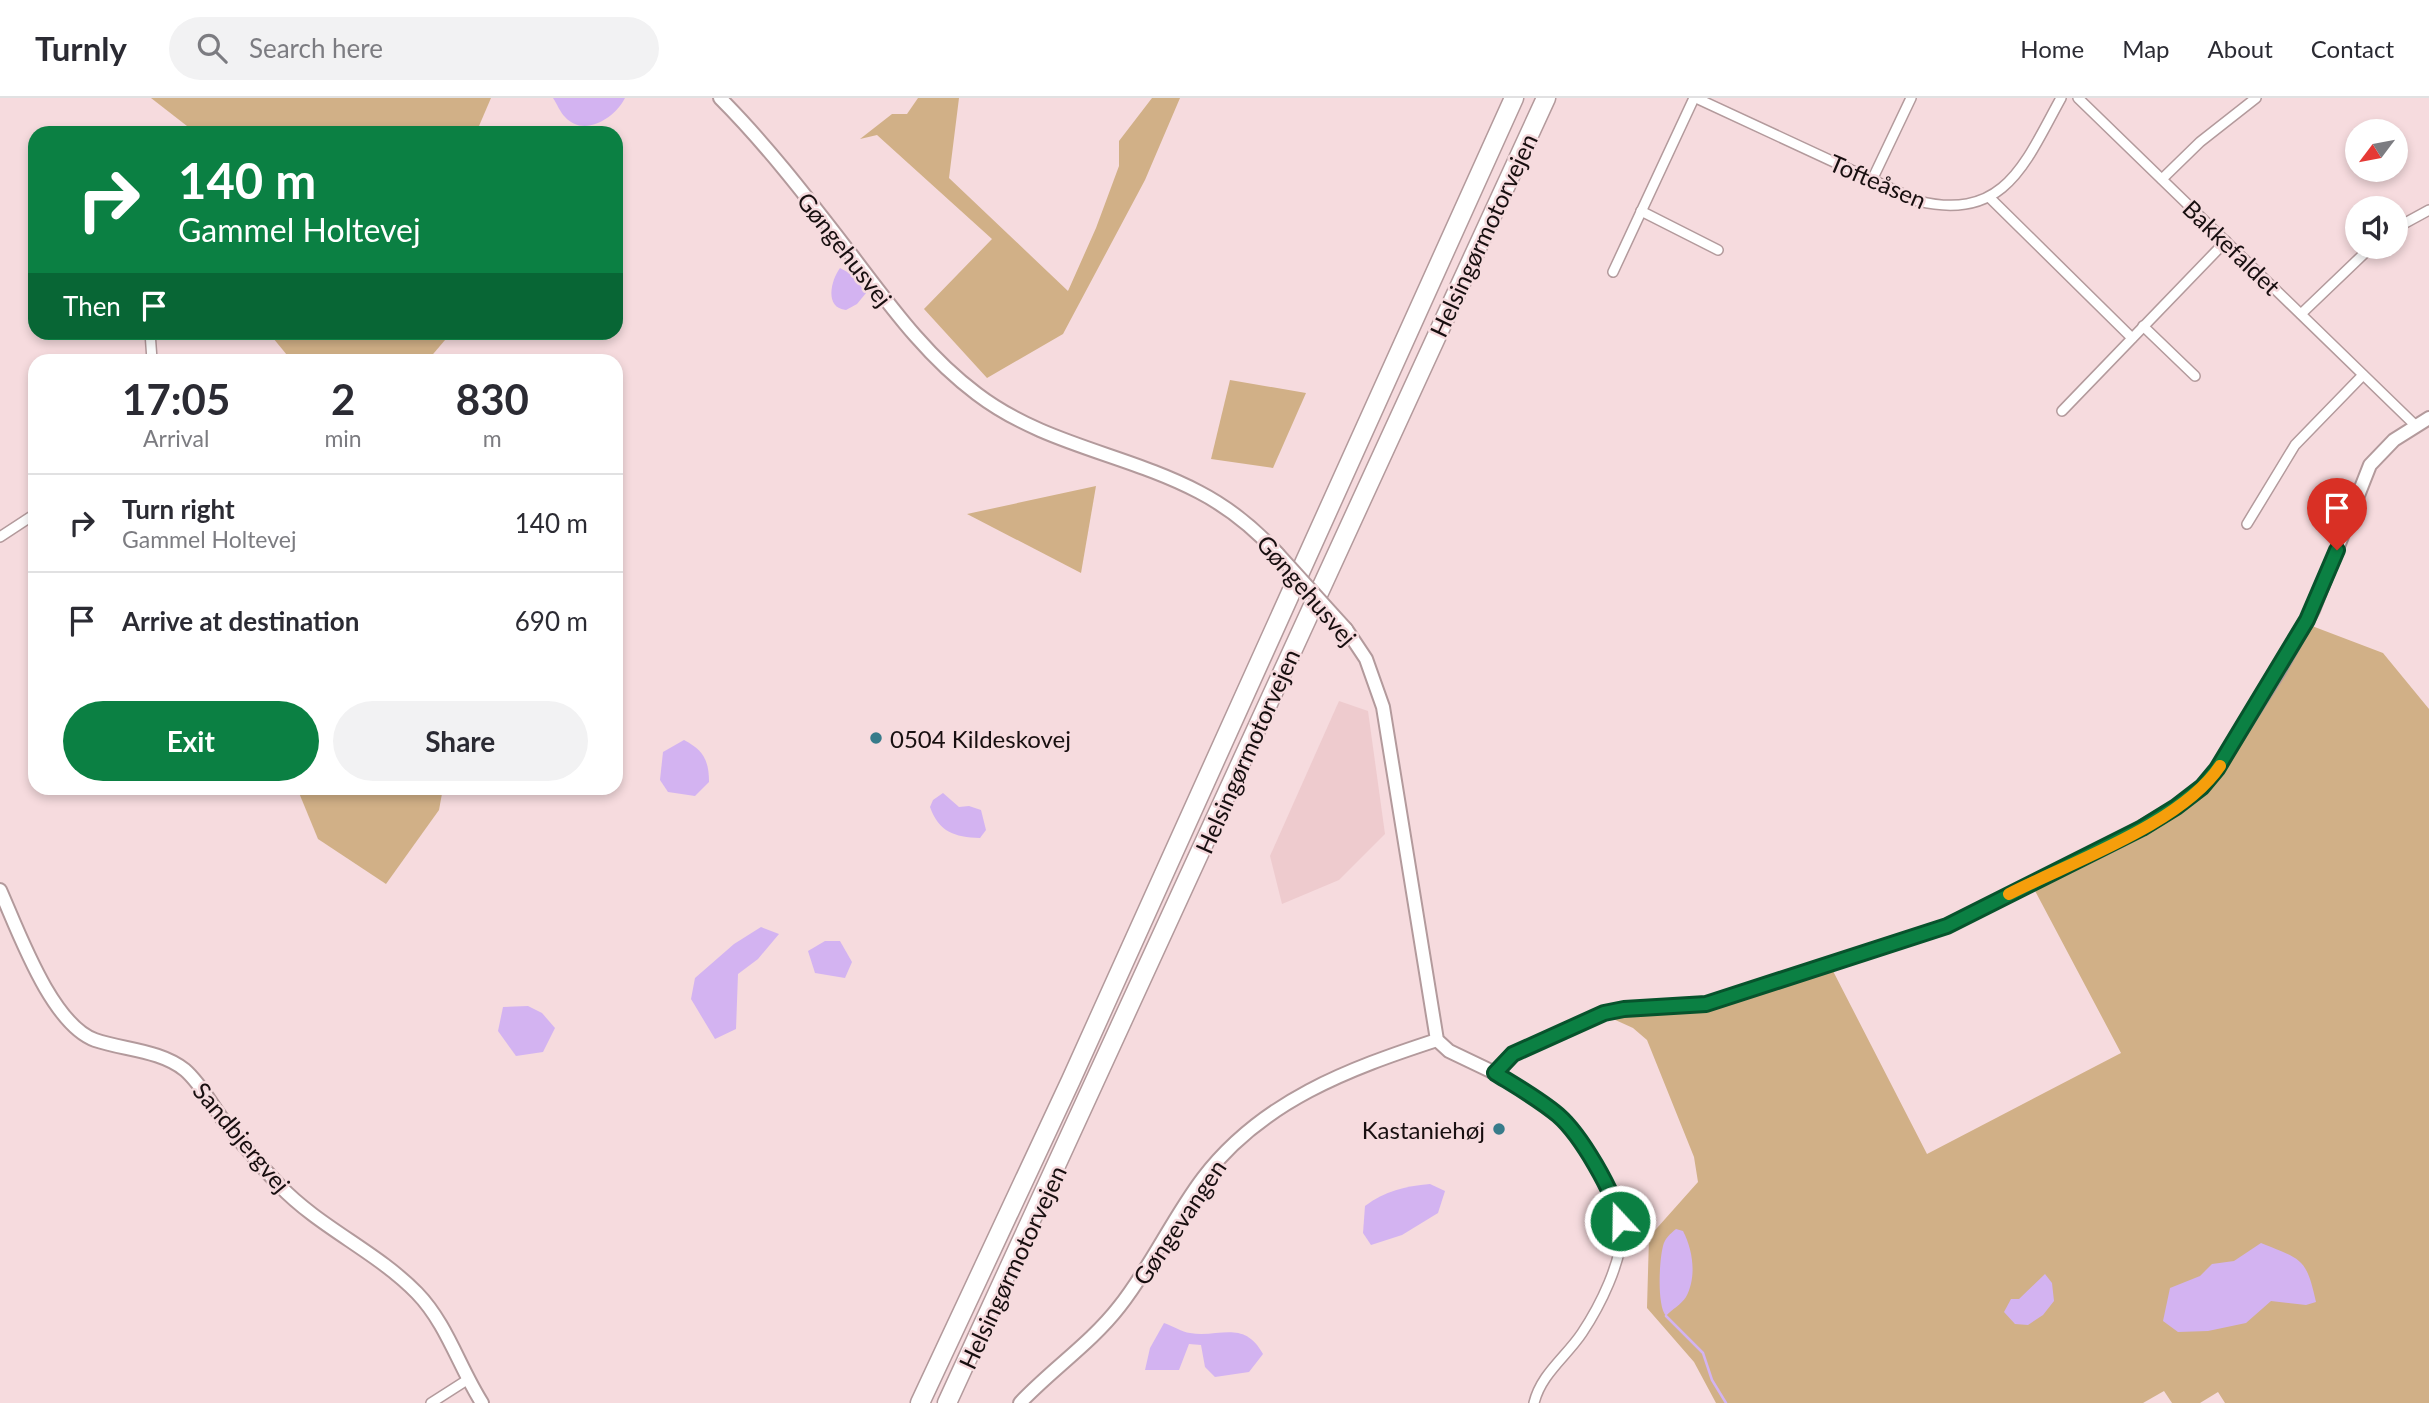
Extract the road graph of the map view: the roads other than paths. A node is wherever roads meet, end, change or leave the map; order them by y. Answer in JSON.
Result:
{"nodes":[{"id":1,"x":720,"y":98,"type":"edge"},
{"id":2,"x":1514,"y":98,"type":"edge"},
{"id":3,"x":1546,"y":98,"type":"edge"},
{"id":4,"x":1695,"y":98,"type":"edge"},
{"id":5,"x":1911,"y":98,"type":"edge"},
{"id":6,"x":2061,"y":98,"type":"edge"},
{"id":7,"x":2078,"y":98,"type":"edge"},
{"id":8,"x":2256,"y":98,"type":"edge"},
{"id":9,"x":2162,"y":179,"type":"junction"},
{"id":10,"x":1872,"y":180,"type":"junction"},
{"id":11,"x":1990,"y":198,"type":"junction"},
{"id":12,"x":2429,"y":210,"type":"edge"},
{"id":13,"x":1641,"y":211,"type":"junction"},
{"id":14,"x":2408,"y":221,"type":"edge"},
{"id":15,"x":2225,"y":241,"type":"junction"},
{"id":16,"x":1718,"y":250,"type":"dead end"},
{"id":17,"x":2358,"y":259,"type":"edge"},
{"id":18,"x":1613,"y":272,"type":"dead end"},
{"id":19,"x":2301,"y":314,"type":"junction"},
{"id":20,"x":2143,"y":326,"type":"junction"},
{"id":21,"x":2132,"y":338,"type":"junction"},
{"id":22,"x":2363,"y":375,"type":"junction"},
{"id":23,"x":2195,"y":376,"type":"dead end"},
{"id":24,"x":2062,"y":411,"type":"dead end"},
{"id":25,"x":2429,"y":419,"type":"edge"},
{"id":26,"x":2416,"y":426,"type":"junction"},
{"id":27,"x":28,"y":519,"type":"edge"},
{"id":28,"x":2247,"y":524,"type":"dead end"},
{"id":29,"x":0,"y":537,"type":"edge"},
{"id":30,"x":0,"y":890,"type":"edge"},
{"id":31,"x":1437,"y":1040,"type":"junction"},
{"id":32,"x":1495,"y":1073,"type":"junction"},
{"id":33,"x":467,"y":1380,"type":"junction"},
{"id":34,"x":431,"y":1403,"type":"edge"},
{"id":35,"x":482,"y":1403,"type":"edge"},
{"id":36,"x":920,"y":1403,"type":"edge"},
{"id":37,"x":947,"y":1403,"type":"edge"},
{"id":38,"x":1020,"y":1403,"type":"edge"},
{"id":39,"x":1534,"y":1403,"type":"edge"}],
"edges":[{"from":1,"to":31,"type":"street","name":"Gøngehusvej","bridge":true},
{"from":2,"to":36,"type":"highway","name":"Helsingørmotorvejen"},
{"from":3,"to":37,"type":"highway","name":"Helsingørmotorvejen"},
{"from":4,"to":10,"type":"street","name":"Tofteåsen"},
{"from":4,"to":13,"type":"street"},
{"from":5,"to":10,"type":"street"},
{"from":6,"to":11,"type":"street","name":"Tofteåsen"},
{"from":7,"to":9,"type":"street","name":"Bakkefaldet"},
{"from":8,"to":9,"type":"street","name":"Bakkefaldet"},
{"from":9,"to":15,"type":"street","name":"Bakkefaldet"},
{"from":10,"to":11,"type":"street","name":"Tofteåsen"},
{"from":11,"to":21,"type":"street"},
{"from":12,"to":14,"type":"street"},
{"from":13,"to":16,"type":"street"},
{"from":13,"to":18,"type":"street"},
{"from":15,"to":19,"type":"street","name":"Bakkefaldet"},
{"from":15,"to":20,"type":"street"},
{"from":17,"to":19,"type":"street","name":"Bakkefaldet"},
{"from":19,"to":22,"type":"street","name":"Bakkefaldet"},
{"from":20,"to":21,"type":"street"},
{"from":20,"to":23,"type":"street"},
{"from":21,"to":24,"type":"street"},
{"from":22,"to":26,"type":"street","name":"Bakkefaldet"},
{"from":22,"to":28,"type":"street"},
{"from":25,"to":26,"type":"street"},
{"from":26,"to":32,"type":"street"},
{"from":27,"to":29,"type":"street"},
{"from":30,"to":33,"type":"street","name":"Sandbjergvej"},
{"from":31,"to":32,"type":"street"},
{"from":31,"to":38,"type":"street","name":"Gøngevangen"},
{"from":32,"to":39,"type":"street"},
{"from":33,"to":34,"type":"street"},
{"from":33,"to":35,"type":"street","name":"Sandbjergvej"}]}
